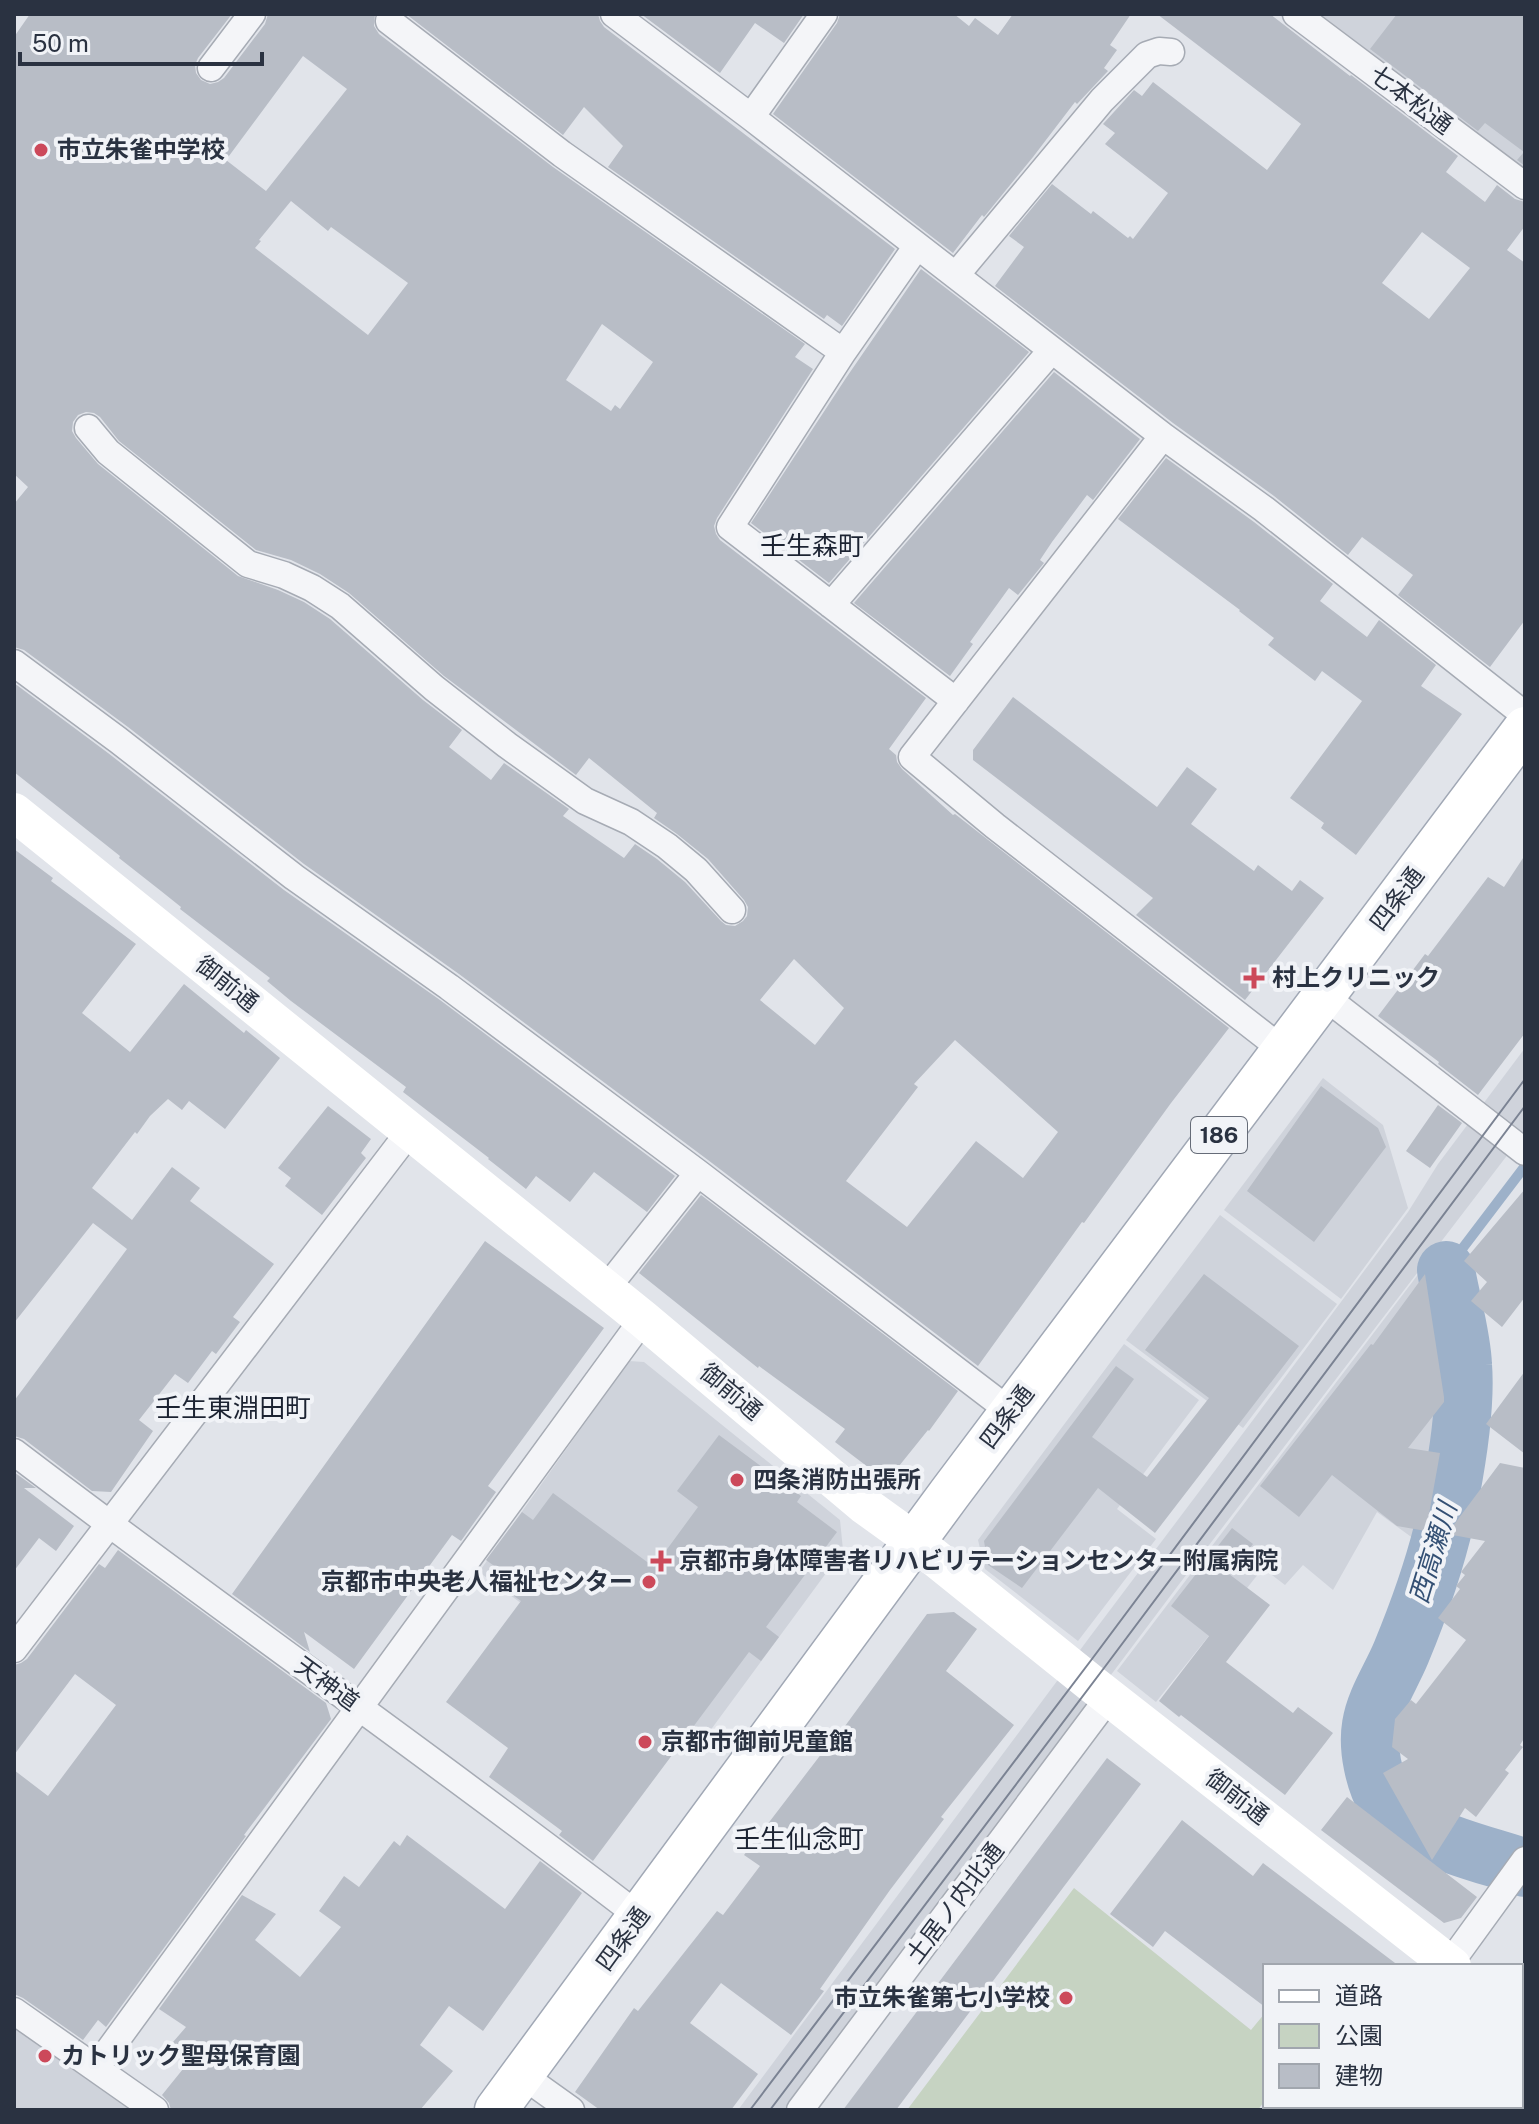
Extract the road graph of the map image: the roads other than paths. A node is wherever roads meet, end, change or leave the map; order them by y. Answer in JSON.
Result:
{"nodes":[{"id":1,"x":252,"y":14,"type":"edge"},
{"id":2,"x":614,"y":14,"type":"edge"},
{"id":3,"x":824,"y":14,"type":"edge"},
{"id":4,"x":1296,"y":14,"type":"edge"},
{"id":5,"x":389,"y":21,"type":"dead end"},
{"id":6,"x":1171,"y":52,"type":"dead end"},
{"id":7,"x":211,"y":68,"type":"dead end"},
{"id":8,"x":751,"y":117,"type":"junction"},
{"id":9,"x":1525,"y":186,"type":"edge"},
{"id":10,"x":917,"y":246,"type":"junction"},
{"id":11,"x":956,"y":275,"type":"junction"},
{"id":12,"x":1051,"y":351,"type":"junction"},
{"id":13,"x":843,"y":352,"type":"junction"},
{"id":14,"x":88,"y":428,"type":"dead end"},
{"id":15,"x":1163,"y":436,"type":"junction"},
{"id":16,"x":831,"y":605,"type":"junction"},
{"id":17,"x":14,"y":663,"type":"edge"},
{"id":18,"x":956,"y":701,"type":"junction"},
{"id":19,"x":1525,"y":715,"type":"edge"},
{"id":20,"x":1525,"y":728,"type":"edge"},
{"id":21,"x":14,"y":812,"type":"edge"},
{"id":22,"x":732,"y":910,"type":"dead end"},
{"id":23,"x":1324,"y":996,"type":"junction"},
{"id":24,"x":1283,"y":1050,"type":"junction"},
{"id":25,"x":410,"y":1131,"type":"junction"},
{"id":26,"x":1523,"y":1150,"type":"edge"},
{"id":27,"x":698,"y":1173,"type":"junction"},
{"id":28,"x":606,"y":1289,"type":"junction"},
{"id":29,"x":643,"y":1319,"type":"junction"},
{"id":30,"x":1011,"y":1412,"type":"junction"},
{"id":31,"x":14,"y":1452,"type":"edge"},
{"id":32,"x":109,"y":1525,"type":"junction"},
{"id":33,"x":914,"y":1541,"type":"junction"},
{"id":34,"x":14,"y":1649,"type":"edge"},
{"id":35,"x":1109,"y":1697,"type":"junction"},
{"id":36,"x":360,"y":1707,"type":"junction"},
{"id":37,"x":1518,"y":1870,"type":"edge"},
{"id":38,"x":640,"y":1917,"type":"junction"},
{"id":39,"x":1449,"y":1964,"type":"edge"},
{"id":40,"x":1451,"y":1964,"type":"edge"},
{"id":41,"x":14,"y":2011,"type":"edge"},
{"id":42,"x":96,"y":2068,"type":"junction"},
{"id":43,"x":522,"y":2075,"type":"junction"},
{"id":44,"x":155,"y":2110,"type":"edge"},
{"id":45,"x":496,"y":2110,"type":"edge"},
{"id":46,"x":571,"y":2110,"type":"edge"},
{"id":47,"x":800,"y":2110,"type":"edge"}],
"edges":[{"from":1,"to":7,"type":"street"},
{"from":2,"to":8,"type":"street"},
{"from":3,"to":8,"type":"street"},
{"from":4,"to":9,"type":"street","name":"七本松通"},
{"from":5,"to":13,"type":"street"},
{"from":6,"to":11,"type":"street"},
{"from":8,"to":10,"type":"street"},
{"from":10,"to":11,"type":"street"},
{"from":10,"to":13,"type":"street"},
{"from":11,"to":12,"type":"street"},
{"from":12,"to":15,"type":"street"},
{"from":12,"to":16,"type":"street"},
{"from":13,"to":16,"type":"street"},
{"from":14,"to":22,"type":"street"},
{"from":15,"to":18,"type":"street"},
{"from":15,"to":19,"type":"street"},
{"from":16,"to":18,"type":"street"},
{"from":17,"to":27,"type":"street"},
{"from":18,"to":24,"type":"street"},
{"from":20,"to":23,"type":"main road","name":"四条通","number":"186"},
{"from":21,"to":25,"type":"street","name":"御前通"},
{"from":23,"to":24,"type":"main road","name":"四条通","number":"186"},
{"from":23,"to":26,"type":"street"},
{"from":24,"to":30,"type":"main road","name":"四条通","number":"186"},
{"from":25,"to":28,"type":"street","name":"御前通"},
{"from":25,"to":32,"type":"street"},
{"from":27,"to":28,"type":"street"},
{"from":27,"to":30,"type":"street"},
{"from":28,"to":29,"type":"street","name":"御前通"},
{"from":29,"to":33,"type":"street","name":"御前通"},
{"from":29,"to":36,"type":"street"},
{"from":30,"to":33,"type":"main road","name":"四条通","number":"186"},
{"from":31,"to":32,"type":"street","name":"天神道"},
{"from":32,"to":34,"type":"street"},
{"from":32,"to":36,"type":"street","name":"天神道"},
{"from":33,"to":35,"type":"street","name":"御前通"},
{"from":33,"to":38,"type":"main road","name":"四条通","number":"186"},
{"from":35,"to":39,"type":"street","name":"御前通"},
{"from":35,"to":47,"type":"street","name":"土居ノ内北通"},
{"from":36,"to":38,"type":"street","name":"天神道"},
{"from":36,"to":42,"type":"street"},
{"from":37,"to":40,"type":"street"},
{"from":38,"to":43,"type":"main road","name":"四条通","number":"186"},
{"from":41,"to":42,"type":"street"},
{"from":42,"to":44,"type":"street"},
{"from":43,"to":45,"type":"main road","name":"四条通","number":"186"},
{"from":43,"to":46,"type":"street"}]}
